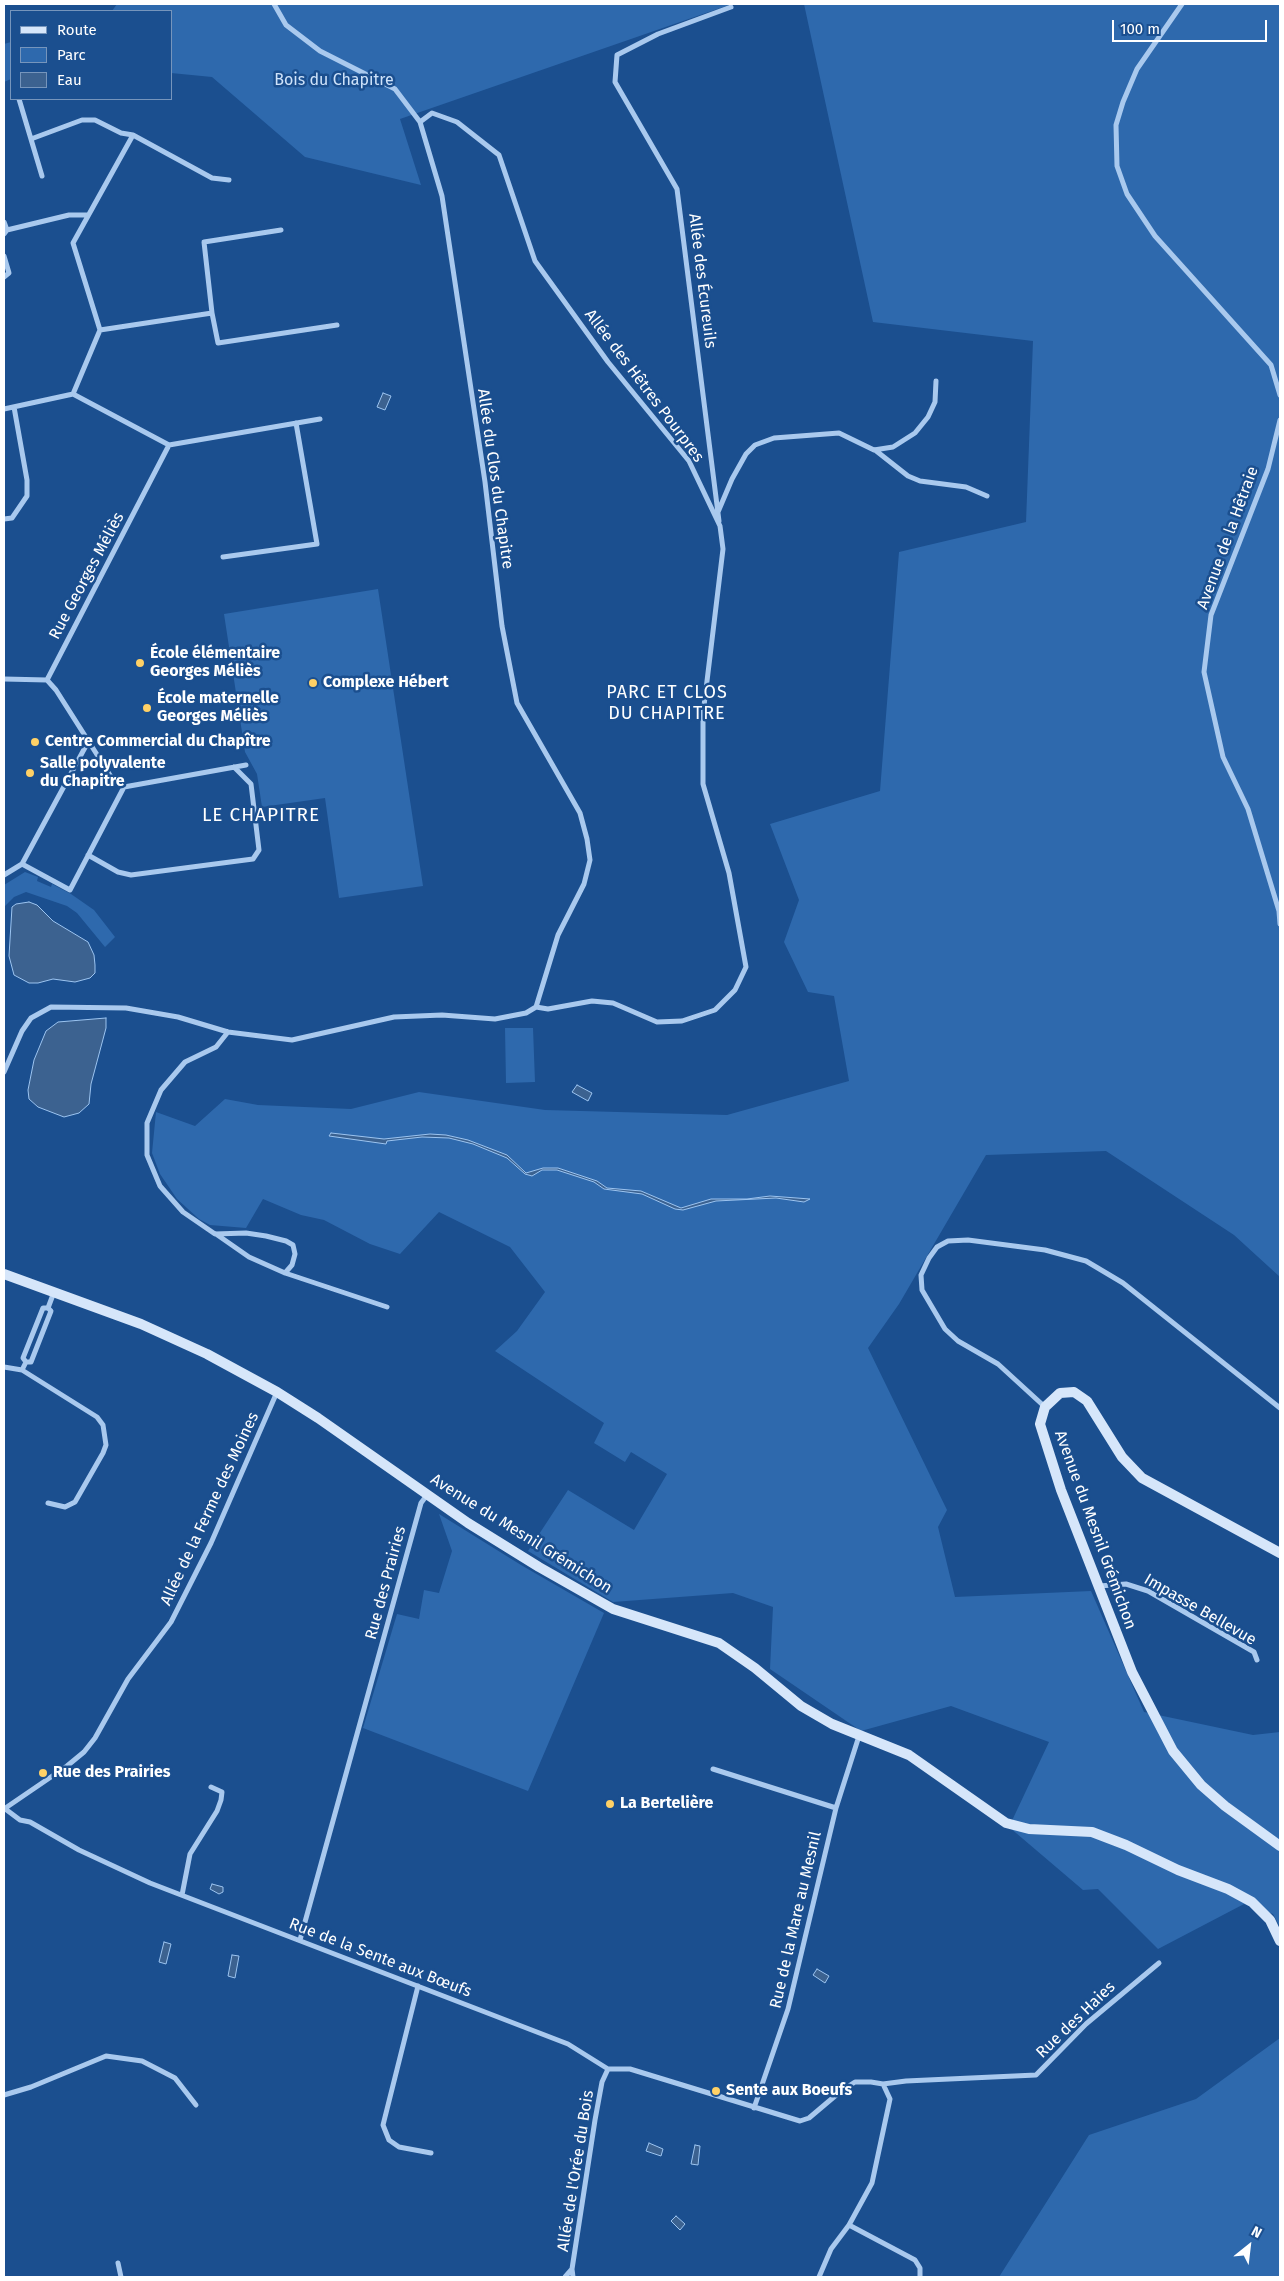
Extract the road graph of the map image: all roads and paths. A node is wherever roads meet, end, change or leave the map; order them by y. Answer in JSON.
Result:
{"nodes":[{"id":1,"x":274,"y":4,"type":"edge"},
{"id":2,"x":1182,"y":4,"type":"edge"},
{"id":3,"x":731,"y":7,"type":"dead end"},
{"id":4,"x":19,"y":100,"type":"edge"},
{"id":5,"x":420,"y":122,"type":"junction"},
{"id":6,"x":133,"y":135,"type":"junction"},
{"id":7,"x":31,"y":139,"type":"junction"},
{"id":8,"x":42,"y":176,"type":"dead end"},
{"id":9,"x":229,"y":180,"type":"dead end"},
{"id":10,"x":88,"y":215,"type":"junction"},
{"id":11,"x":4,"y":222,"type":"edge"},
{"id":12,"x":281,"y":230,"type":"dead end"},
{"id":13,"x":5,"y":232,"type":"edge"},
{"id":14,"x":4,"y":256,"type":"edge"},
{"id":15,"x":4,"y":277,"type":"edge"},
{"id":16,"x":212,"y":313,"type":"junction"},
{"id":17,"x":337,"y":325,"type":"dead end"},
{"id":18,"x":100,"y":330,"type":"junction"},
{"id":19,"x":936,"y":381,"type":"dead end"},
{"id":20,"x":73,"y":394,"type":"junction"},
{"id":21,"x":1280,"y":395,"type":"edge"},
{"id":22,"x":14,"y":407,"type":"junction"},
{"id":23,"x":4,"y":409,"type":"edge"},
{"id":24,"x":320,"y":419,"type":"dead end"},
{"id":25,"x":1280,"y":420,"type":"edge"},
{"id":26,"x":296,"y":423,"type":"junction"},
{"id":27,"x":169,"y":445,"type":"junction"},
{"id":28,"x":874,"y":450,"type":"junction"},
{"id":29,"x":987,"y":496,"type":"dead end"},
{"id":30,"x":718,"y":512,"type":"junction"},
{"id":31,"x":4,"y":519,"type":"edge"},
{"id":32,"x":720,"y":526,"type":"junction"},
{"id":33,"x":223,"y":557,"type":"dead end"},
{"id":34,"x":4,"y":679,"type":"edge"},
{"id":35,"x":47,"y":680,"type":"junction"},
{"id":36,"x":88,"y":742,"type":"junction"},
{"id":37,"x":246,"y":765,"type":"dead end"},
{"id":38,"x":234,"y":767,"type":"junction"},
{"id":39,"x":124,"y":787,"type":"junction"},
{"id":40,"x":88,"y":855,"type":"junction"},
{"id":41,"x":22,"y":864,"type":"junction"},
{"id":42,"x":4,"y":876,"type":"edge"},
{"id":43,"x":1280,"y":924,"type":"edge"},
{"id":44,"x":536,"y":1007,"type":"junction"},
{"id":45,"x":228,"y":1032,"type":"junction"},
{"id":46,"x":4,"y":1072,"type":"edge"},
{"id":47,"x":215,"y":1234,"type":"junction"},
{"id":48,"x":285,"y":1273,"type":"junction"},
{"id":49,"x":4,"y":1274,"type":"edge"},
{"id":50,"x":54,"y":1292,"type":"junction"},
{"id":51,"x":387,"y":1307,"type":"dead end"},
{"id":52,"x":48,"y":1308,"type":"junction"},
{"id":53,"x":26,"y":1362,"type":"junction"},
{"id":54,"x":4,"y":1367,"type":"edge"},
{"id":55,"x":22,"y":1370,"type":"junction"},
{"id":56,"x":277,"y":1392,"type":"junction"},
{"id":57,"x":1045,"y":1407,"type":"junction"},
{"id":58,"x":1280,"y":1408,"type":"edge"},
{"id":59,"x":427,"y":1494,"type":"junction"},
{"id":60,"x":48,"y":1503,"type":"dead end"},
{"id":61,"x":1280,"y":1554,"type":"edge"},
{"id":62,"x":1099,"y":1586,"type":"junction"},
{"id":63,"x":1257,"y":1660,"type":"dead end"},
{"id":64,"x":859,"y":1736,"type":"junction"},
{"id":65,"x":713,"y":1769,"type":"dead end"},
{"id":66,"x":210,"y":1787,"type":"dead end"},
{"id":67,"x":4,"y":1808,"type":"edge"},
{"id":68,"x":836,"y":1808,"type":"junction"},
{"id":69,"x":1280,"y":1846,"type":"edge"},
{"id":70,"x":182,"y":1894,"type":"junction"},
{"id":71,"x":300,"y":1940,"type":"junction"},
{"id":72,"x":1280,"y":1941,"type":"edge"},
{"id":73,"x":1159,"y":1963,"type":"dead end"},
{"id":74,"x":418,"y":1986,"type":"junction"},
{"id":75,"x":608,"y":2069,"type":"junction"},
{"id":76,"x":883,"y":2084,"type":"junction"},
{"id":77,"x":4,"y":2095,"type":"edge"},
{"id":78,"x":196,"y":2105,"type":"dead end"},
{"id":79,"x":754,"y":2108,"type":"junction"},
{"id":80,"x":431,"y":2153,"type":"dead end"},
{"id":81,"x":849,"y":2225,"type":"junction"},
{"id":82,"x":118,"y":2263,"type":"dead end"},
{"id":83,"x":572,"y":2269,"type":"junction"},
{"id":84,"x":121,"y":2277,"type":"edge"},
{"id":85,"x":565,"y":2277,"type":"edge"},
{"id":86,"x":573,"y":2277,"type":"edge"},
{"id":87,"x":818,"y":2277,"type":"edge"},
{"id":88,"x":920,"y":2277,"type":"edge"}],
"edges":[{"from":1,"to":5,"type":"street","name":"Allée du Clos du Chapitre"},
{"from":2,"to":21,"type":"street"},
{"from":3,"to":30,"type":"street","name":"Allée des Écureuils"},
{"from":4,"to":7,"type":"street"},
{"from":5,"to":32,"type":"street","name":"Allée des Hêtres Pourpres"},
{"from":5,"to":44,"type":"street","name":"Allée du Clos du Chapitre"},
{"from":6,"to":7,"type":"street"},
{"from":6,"to":9,"type":"street"},
{"from":6,"to":10,"type":"street"},
{"from":7,"to":8,"type":"street"},
{"from":10,"to":13,"type":"street"},
{"from":10,"to":18,"type":"street"},
{"from":11,"to":13,"type":"street"},
{"from":12,"to":16,"type":"street"},
{"from":14,"to":15,"type":"street"},
{"from":16,"to":17,"type":"street"},
{"from":16,"to":18,"type":"street"},
{"from":18,"to":20,"type":"street"},
{"from":19,"to":28,"type":"street"},
{"from":20,"to":22,"type":"street"},
{"from":20,"to":27,"type":"street"},
{"from":22,"to":23,"type":"street"},
{"from":22,"to":31,"type":"street"},
{"from":24,"to":26,"type":"street"},
{"from":25,"to":43,"type":"street","name":"Avenue de la Hêtraie"},
{"from":26,"to":27,"type":"street"},
{"from":26,"to":33,"type":"street"},
{"from":27,"to":35,"type":"street","name":"Rue Georges Méliès"},
{"from":28,"to":29,"type":"street"},
{"from":28,"to":30,"type":"street"},
{"from":30,"to":32,"type":"street","name":"Allée des Écureuils"},
{"from":32,"to":44,"type":"street","name":"Allée des Hêtres Pourpres"},
{"from":34,"to":35,"type":"street"},
{"from":35,"to":36,"type":"street"},
{"from":36,"to":39,"type":"street"},
{"from":36,"to":41,"type":"street"},
{"from":37,"to":38,"type":"street"},
{"from":38,"to":39,"type":"street"},
{"from":38,"to":40,"type":"street"},
{"from":39,"to":40,"type":"street"},
{"from":40,"to":41,"type":"street"},
{"from":41,"to":42,"type":"street"},
{"from":44,"to":45,"type":"street","name":"Allée des Hêtres Pourpres"},
{"from":45,"to":46,"type":"street","name":"Allée des Hêtres Pourpres"},
{"from":45,"to":47,"type":"street"},
{"from":47,"to":48,"type":"street"},
{"from":47,"to":48,"type":"street"},
{"from":48,"to":51,"type":"street"},
{"from":49,"to":50,"type":"street","name":"Avenue du Mesnil Grémichon"},
{"from":50,"to":52,"type":"street"},
{"from":50,"to":56,"type":"street","name":"Avenue du Mesnil Grémichon"},
{"from":52,"to":53,"type":"street"},
{"from":52,"to":53,"type":"street"},
{"from":53,"to":55,"type":"street"},
{"from":54,"to":55,"type":"street"},
{"from":55,"to":60,"type":"street"},
{"from":56,"to":59,"type":"street","name":"Avenue du Mesnil Grémichon"},
{"from":56,"to":67,"type":"street","name":"Allée de la Ferme des Moines"},
{"from":57,"to":58,"type":"street"},
{"from":57,"to":61,"type":"street"},
{"from":57,"to":62,"type":"street","name":"Avenue du Mesnil Grémichon"},
{"from":59,"to":64,"type":"street","name":"Avenue du Mesnil Grémichon"},
{"from":59,"to":71,"type":"street","name":"Rue des Prairies"},
{"from":62,"to":63,"type":"street","name":"Impasse Bellevue"},
{"from":62,"to":69,"type":"street","name":"Avenue du Mesnil Grémichon"},
{"from":64,"to":68,"type":"street","name":"Rue de la Mare au Mesnil"},
{"from":64,"to":72,"type":"street","name":"Avenue du Mesnil Grémichon"},
{"from":65,"to":68,"type":"street"},
{"from":66,"to":70,"type":"street"},
{"from":67,"to":70,"type":"street","name":"Rue de la Sente aux Bœufs"},
{"from":68,"to":79,"type":"street","name":"Rue de la Mare au Mesnil"},
{"from":70,"to":71,"type":"street","name":"Rue de la Sente aux Bœufs"},
{"from":71,"to":74,"type":"street","name":"Rue de la Sente aux Bœufs"},
{"from":73,"to":76,"type":"street","name":"Rue des Haies"},
{"from":74,"to":75,"type":"street","name":"Rue de la Sente aux Bœufs"},
{"from":74,"to":80,"type":"street"},
{"from":75,"to":79,"type":"street","name":"Rue de la Sente aux Bœufs"},
{"from":75,"to":83,"type":"street","name":"Allée de l'Orée du Bois"},
{"from":76,"to":79,"type":"street","name":"Rue des Haies"},
{"from":76,"to":81,"type":"street"},
{"from":77,"to":78,"type":"street"},
{"from":81,"to":87,"type":"street"},
{"from":81,"to":88,"type":"street"},
{"from":82,"to":84,"type":"street"},
{"from":83,"to":85,"type":"street"},
{"from":83,"to":86,"type":"street","name":"Allée de l'Orée du Bois"}]}
